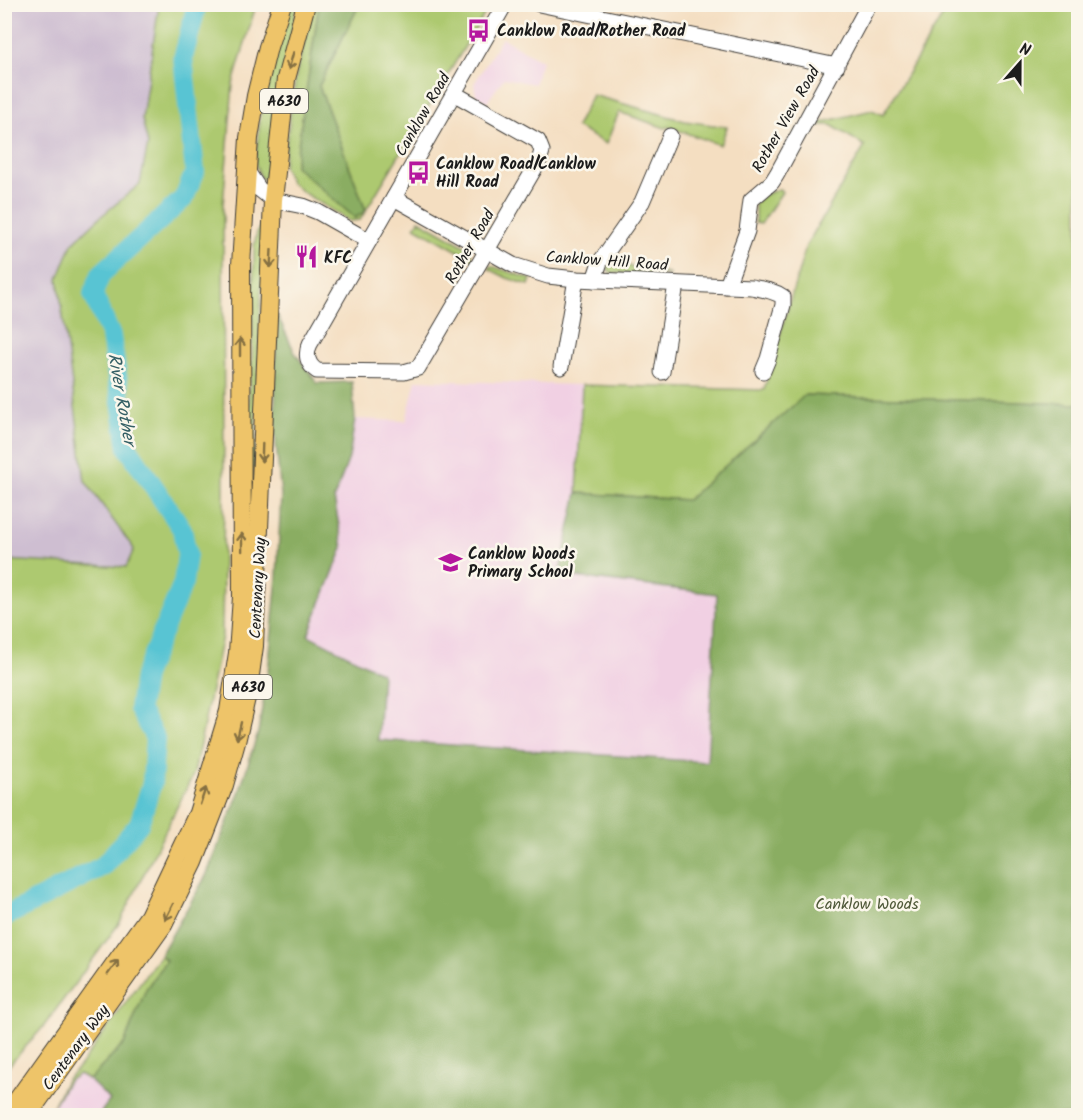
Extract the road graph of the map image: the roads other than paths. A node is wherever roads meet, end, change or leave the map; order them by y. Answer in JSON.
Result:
{"nodes":[{"id":1,"x":282,"y":4,"type":"edge"},
{"id":2,"x":306,"y":4,"type":"edge"},
{"id":3,"x":505,"y":4,"type":"edge"},
{"id":4,"x":539,"y":4,"type":"edge"},
{"id":5,"x":869,"y":4,"type":"edge"},
{"id":6,"x":837,"y":66,"type":"junction"},
{"id":7,"x":455,"y":94,"type":"junction"},
{"id":8,"x":670,"y":136,"type":"dead end"},
{"id":9,"x":247,"y":171,"type":"junction"},
{"id":10,"x":394,"y":198,"type":"junction"},
{"id":11,"x":273,"y":200,"type":"junction"},
{"id":12,"x":242,"y":240,"type":"junction"},
{"id":13,"x":369,"y":240,"type":"junction"},
{"id":14,"x":487,"y":251,"type":"junction"},
{"id":15,"x":576,"y":279,"type":"junction"},
{"id":16,"x":594,"y":280,"type":"junction"},
{"id":17,"x":676,"y":284,"type":"junction"},
{"id":18,"x":727,"y":286,"type":"junction"},
{"id":19,"x":561,"y":367,"type":"dead end"},
{"id":20,"x":763,"y":371,"type":"dead end"},
{"id":21,"x":360,"y":372,"type":"joint"},
{"id":22,"x":662,"y":372,"type":"dead end"},
{"id":23,"x":67,"y":1032,"type":"junction"},
{"id":24,"x":4,"y":1101,"type":"edge"},
{"id":25,"x":6,"y":1116,"type":"edge"},
{"id":26,"x":27,"y":1116,"type":"edge"}],
"edges":[{"from":1,"to":9,"type":"main road","number":"A630"},
{"from":2,"to":11,"type":"main road","name":"Centenary Way","number":"A630","one_way":true},
{"from":3,"to":7,"type":"street","name":"Canklow Road"},
{"from":4,"to":6,"type":"street"},
{"from":5,"to":6,"type":"street","name":"Rother View Road"},
{"from":6,"to":18,"type":"street","name":"Rother View Road"},
{"from":7,"to":10,"type":"street","name":"Canklow Road"},
{"from":7,"to":14,"type":"street","name":"Rother Road"},
{"from":8,"to":16,"type":"street"},
{"from":9,"to":11,"type":"street"},
{"from":9,"to":12,"type":"main road","number":"A630"},
{"from":10,"to":13,"type":"street","name":"Canklow Road"},
{"from":10,"to":14,"type":"street","name":"Canklow Hill Road"},
{"from":11,"to":12,"type":"main road"},
{"from":11,"to":13,"type":"street"},
{"from":11,"to":26,"type":"main road","name":"Centenary Way","number":"A630","one_way":true},
{"from":23,"to":12,"type":"main road","number":"A630","one_way":true},
{"from":13,"to":21,"type":"street","name":"Canklow Road"},
{"from":14,"to":15,"type":"street","name":"Canklow Hill Road"},
{"from":14,"to":21,"type":"street","name":"Rother Road"},
{"from":15,"to":16,"type":"street","name":"Canklow Hill Road"},
{"from":15,"to":19,"type":"street"},
{"from":16,"to":17,"type":"street","name":"Canklow Hill Road"},
{"from":17,"to":18,"type":"street","name":"Canklow Hill Road"},
{"from":17,"to":22,"type":"street"},
{"from":18,"to":20,"type":"street","name":"Canklow Hill Road"},
{"from":23,"to":24,"type":"main road","number":"A630"},
{"from":23,"to":25,"type":"main road","number":"A630"}]}
